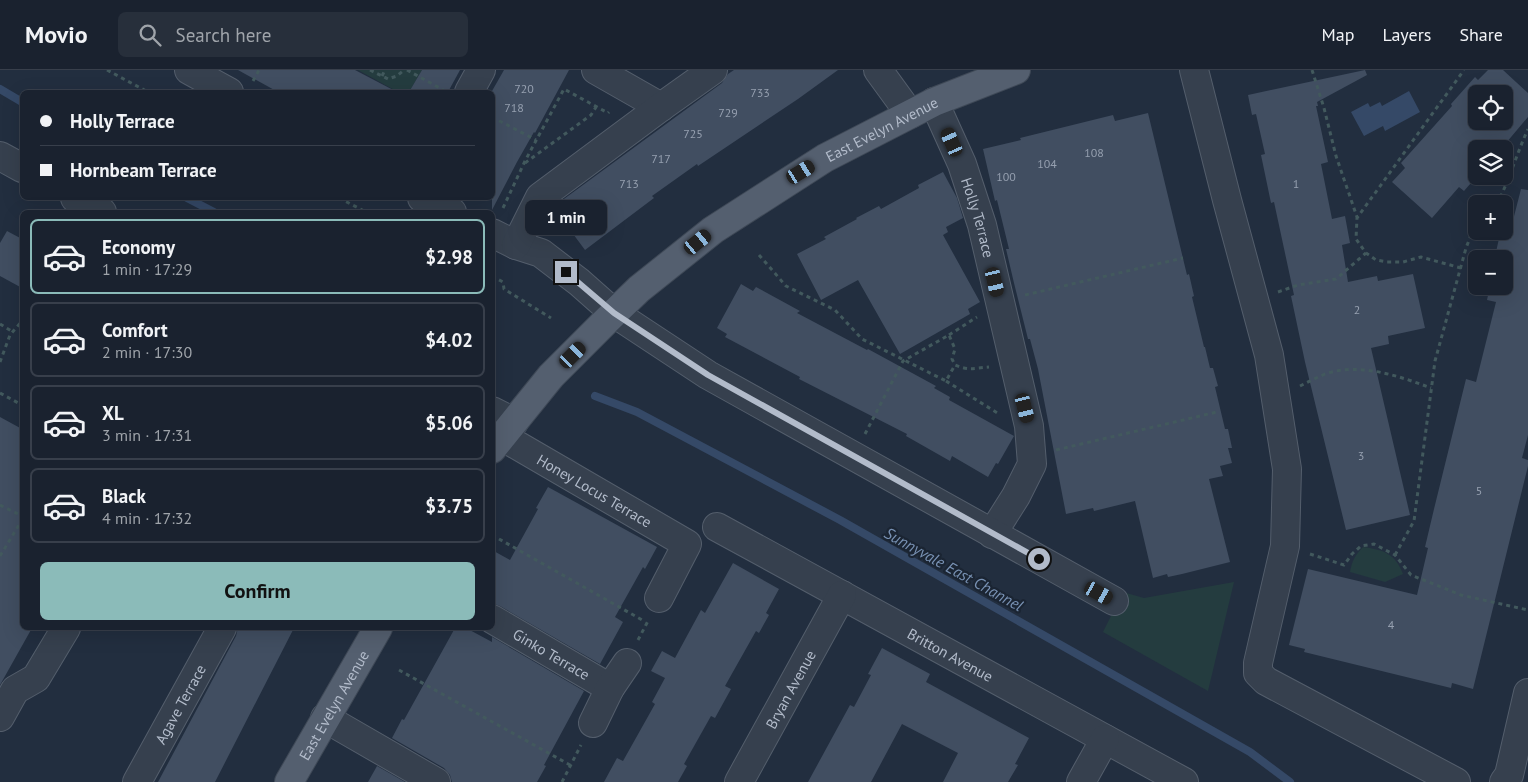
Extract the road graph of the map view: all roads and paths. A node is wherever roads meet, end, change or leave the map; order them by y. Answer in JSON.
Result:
{"nodes":[{"id":1,"x":108,"y":70,"type":"edge"},
{"id":2,"x":189,"y":70,"type":"edge"},
{"id":3,"x":370,"y":70,"type":"edge"},
{"id":4,"x":385,"y":70,"type":"edge"},
{"id":5,"x":405,"y":70,"type":"edge"},
{"id":6,"x":481,"y":70,"type":"edge"},
{"id":7,"x":596,"y":70,"type":"edge"},
{"id":8,"x":713,"y":70,"type":"edge"},
{"id":9,"x":878,"y":70,"type":"edge"},
{"id":10,"x":1016,"y":70,"type":"edge"},
{"id":11,"x":1194,"y":70,"type":"edge"},
{"id":12,"x":1312,"y":70,"type":"edge"},
{"id":13,"x":1464,"y":70,"type":"edge"},
{"id":14,"x":382,"y":76,"type":"junction"},
{"id":15,"x":144,"y":90,"type":"edge"},
{"id":16,"x":225,"y":90,"type":"edge"},
{"id":17,"x":443,"y":90,"type":"edge"},
{"id":18,"x":470,"y":90,"type":"edge"},
{"id":19,"x":934,"y":102,"type":"junction"},
{"id":20,"x":596,"y":106,"type":"dead end"},
{"id":21,"x":661,"y":107,"type":"junction"},
{"id":22,"x":910,"y":114,"type":"junction"},
{"id":23,"x":495,"y":119,"type":"edge"},
{"id":24,"x":1528,"y":129,"type":"edge"},
{"id":25,"x":536,"y":140,"type":"dead end"},
{"id":26,"x":0,"y":156,"type":"edge"},
{"id":27,"x":524,"y":164,"type":"dead end"},
{"id":28,"x":20,"y":167,"type":"edge"},
{"id":29,"x":1502,"y":195,"type":"edge"},
{"id":30,"x":79,"y":200,"type":"edge"},
{"id":31,"x":343,"y":200,"type":"edge"},
{"id":32,"x":426,"y":200,"type":"edge"},
{"id":33,"x":98,"y":210,"type":"edge"},
{"id":34,"x":362,"y":210,"type":"edge"},
{"id":35,"x":448,"y":210,"type":"edge"},
{"id":36,"x":1357,"y":218,"type":"junction"},
{"id":37,"x":495,"y":234,"type":"edge"},
{"id":38,"x":1469,"y":240,"type":"edge"},
{"id":39,"x":516,"y":245,"type":"junction"},
{"id":40,"x":1366,"y":253,"type":"junction"},
{"id":41,"x":759,"y":255,"type":"dead end"},
{"id":42,"x":1182,"y":258,"type":"dead end"},
{"id":43,"x":1460,"y":268,"type":"junction"},
{"id":44,"x":495,"y":278,"type":"edge"},
{"id":45,"x":999,"y":301,"type":"junction"},
{"id":46,"x":1255,"y":301,"type":"junction"},
{"id":47,"x":614,"y":313,"type":"junction"},
{"id":48,"x":551,"y":318,"type":"dead end"},
{"id":49,"x":20,"y":323,"type":"edge"},
{"id":50,"x":0,"y":324,"type":"edge"},
{"id":51,"x":13,"y":332,"type":"junction"},
{"id":52,"x":948,"y":336,"type":"junction"},
{"id":53,"x":904,"y":361,"type":"junction"},
{"id":54,"x":0,"y":362,"type":"edge"},
{"id":55,"x":955,"y":365,"type":"junction"},
{"id":56,"x":1016,"y":372,"type":"junction"},
{"id":57,"x":946,"y":381,"type":"junction"},
{"id":58,"x":1431,"y":388,"type":"junction"},
{"id":59,"x":1275,"y":392,"type":"junction"},
{"id":60,"x":0,"y":393,"type":"edge"},
{"id":61,"x":20,"y":404,"type":"edge"},
{"id":62,"x":1217,"y":412,"type":"dead end"},
{"id":63,"x":1029,"y":426,"type":"junction"},
{"id":64,"x":500,"y":430,"type":"edge"},
{"id":65,"x":1031,"y":456,"type":"junction"},
{"id":66,"x":854,"y":457,"type":"junction"},
{"id":67,"x":0,"y":505,"type":"edge"},
{"id":68,"x":20,"y":515,"type":"edge"},
{"id":69,"x":20,"y":523,"type":"edge"},
{"id":70,"x":717,"y":527,"type":"dead end"},
{"id":71,"x":992,"y":534,"type":"junction"},
{"id":72,"x":495,"y":537,"type":"edge"},
{"id":73,"x":1285,"y":546,"type":"junction"},
{"id":74,"x":1395,"y":555,"type":"junction"},
{"id":75,"x":0,"y":556,"type":"edge"},
{"id":76,"x":842,"y":595,"type":"junction"},
{"id":77,"x":659,"y":598,"type":"joint"},
{"id":78,"x":1114,"y":601,"type":"dead end"},
{"id":79,"x":1528,"y":610,"type":"edge"},
{"id":80,"x":495,"y":621,"type":"edge"},
{"id":81,"x":647,"y":623,"type":"junction"},
{"id":82,"x":65,"y":630,"type":"edge"},
{"id":83,"x":221,"y":630,"type":"edge"},
{"id":84,"x":377,"y":630,"type":"edge"},
{"id":85,"x":626,"y":663,"type":"joint"},
{"id":86,"x":399,"y":670,"type":"dead end"},
{"id":87,"x":610,"y":688,"type":"junction"},
{"id":88,"x":1528,"y":693,"type":"edge"},
{"id":89,"x":0,"y":717,"type":"edge"},
{"id":90,"x":326,"y":718,"type":"junction"},
{"id":91,"x":593,"y":723,"type":"joint"},
{"id":92,"x":1105,"y":739,"type":"junction"},
{"id":93,"x":570,"y":765,"type":"junction"},
{"id":94,"x":137,"y":782,"type":"edge"},
{"id":95,"x":289,"y":782,"type":"edge"},
{"id":96,"x":436,"y":782,"type":"edge"},
{"id":97,"x":562,"y":782,"type":"edge"},
{"id":98,"x":739,"y":782,"type":"edge"},
{"id":99,"x":1081,"y":782,"type":"edge"},
{"id":100,"x":1184,"y":782,"type":"edge"},
{"id":101,"x":1456,"y":782,"type":"edge"},
{"id":102,"x":1504,"y":782,"type":"edge"}],
"edges":[{"from":1,"to":15,"type":"path"},
{"from":2,"to":16,"type":"street"},
{"from":3,"to":14,"type":"path"},
{"from":4,"to":14,"type":"path"},
{"from":5,"to":14,"type":"path"},
{"from":5,"to":17,"type":"path"},
{"from":6,"to":18,"type":"street"},
{"from":7,"to":21,"type":"street"},
{"from":8,"to":21,"type":"street"},
{"from":9,"to":22,"type":"street"},
{"from":10,"to":19,"type":"main road","name":"East Evelyn Avenue"},
{"from":11,"to":46,"type":"street"},
{"from":12,"to":36,"type":"path"},
{"from":13,"to":36,"type":"path"},
{"from":19,"to":22,"type":"main road","name":"East Evelyn Avenue"},
{"from":19,"to":45,"type":"street","name":"Holly Terrace"},
{"from":20,"to":27,"type":"path"},
{"from":21,"to":39,"type":"street"},
{"from":22,"to":47,"type":"main road","name":"East Evelyn Avenue"},
{"from":23,"to":25,"type":"path"},
{"from":24,"to":29,"type":"path"},
{"from":26,"to":28,"type":"street"},
{"from":30,"to":33,"type":"street"},
{"from":31,"to":34,"type":"path"},
{"from":32,"to":35,"type":"street"},
{"from":36,"to":40,"type":"path"},
{"from":37,"to":39,"type":"street"},
{"from":38,"to":43,"type":"path"},
{"from":39,"to":47,"type":"street"},
{"from":40,"to":43,"type":"path"},
{"from":40,"to":46,"type":"path"},
{"from":41,"to":53,"type":"path"},
{"from":42,"to":45,"type":"path"},
{"from":43,"to":58,"type":"path"},
{"from":44,"to":48,"type":"path"},
{"from":45,"to":52,"type":"path"},
{"from":45,"to":56,"type":"street","name":"Holly Terrace"},
{"from":46,"to":59,"type":"street"},
{"from":47,"to":64,"type":"main road","name":"East Evelyn Avenue"},
{"from":47,"to":66,"type":"street"},
{"from":49,"to":51,"type":"path"},
{"from":50,"to":51,"type":"path"},
{"from":51,"to":54,"type":"path"},
{"from":52,"to":53,"type":"path"},
{"from":52,"to":55,"type":"path"},
{"from":53,"to":57,"type":"path"},
{"from":53,"to":66,"type":"path"},
{"from":55,"to":56,"type":"path"},
{"from":55,"to":57,"type":"path"},
{"from":56,"to":63,"type":"street","name":"Holly Terrace"},
{"from":57,"to":63,"type":"path"},
{"from":58,"to":59,"type":"path"},
{"from":58,"to":74,"type":"path"},
{"from":59,"to":73,"type":"street"},
{"from":60,"to":61,"type":"path"},
{"from":62,"to":65,"type":"path"},
{"from":63,"to":65,"type":"street","name":"Holly Terrace"},
{"from":64,"to":77,"type":"street","name":"Honey Locus Terrace"},
{"from":65,"to":71,"type":"street","name":"Holly Terrace"},
{"from":66,"to":71,"type":"street"},
{"from":67,"to":68,"type":"path"},
{"from":69,"to":75,"type":"path"},
{"from":70,"to":76,"type":"street","name":"Britton Avenue"},
{"from":71,"to":78,"type":"street"},
{"from":72,"to":81,"type":"path"},
{"from":73,"to":74,"type":"path"},
{"from":73,"to":101,"type":"street"},
{"from":74,"to":79,"type":"path"},
{"from":76,"to":92,"type":"street","name":"Britton Avenue"},
{"from":76,"to":98,"type":"street","name":"Bryan Avenue"},
{"from":77,"to":81,"type":"path"},
{"from":80,"to":87,"type":"street","name":"Ginko Terrace"},
{"from":81,"to":85,"type":"path"},
{"from":82,"to":89,"type":"street"},
{"from":83,"to":94,"type":"street","name":"Agave Terrace"},
{"from":84,"to":90,"type":"main road","name":"East Evelyn Avenue"},
{"from":85,"to":87,"type":"street"},
{"from":86,"to":93,"type":"path"},
{"from":87,"to":91,"type":"street"},
{"from":88,"to":102,"type":"street"},
{"from":90,"to":95,"type":"main road","name":"East Evelyn Avenue"},
{"from":90,"to":96,"type":"street"},
{"from":91,"to":93,"type":"path"},
{"from":92,"to":99,"type":"street"},
{"from":92,"to":100,"type":"street","name":"Britton Avenue"},
{"from":93,"to":97,"type":"path"}]}
